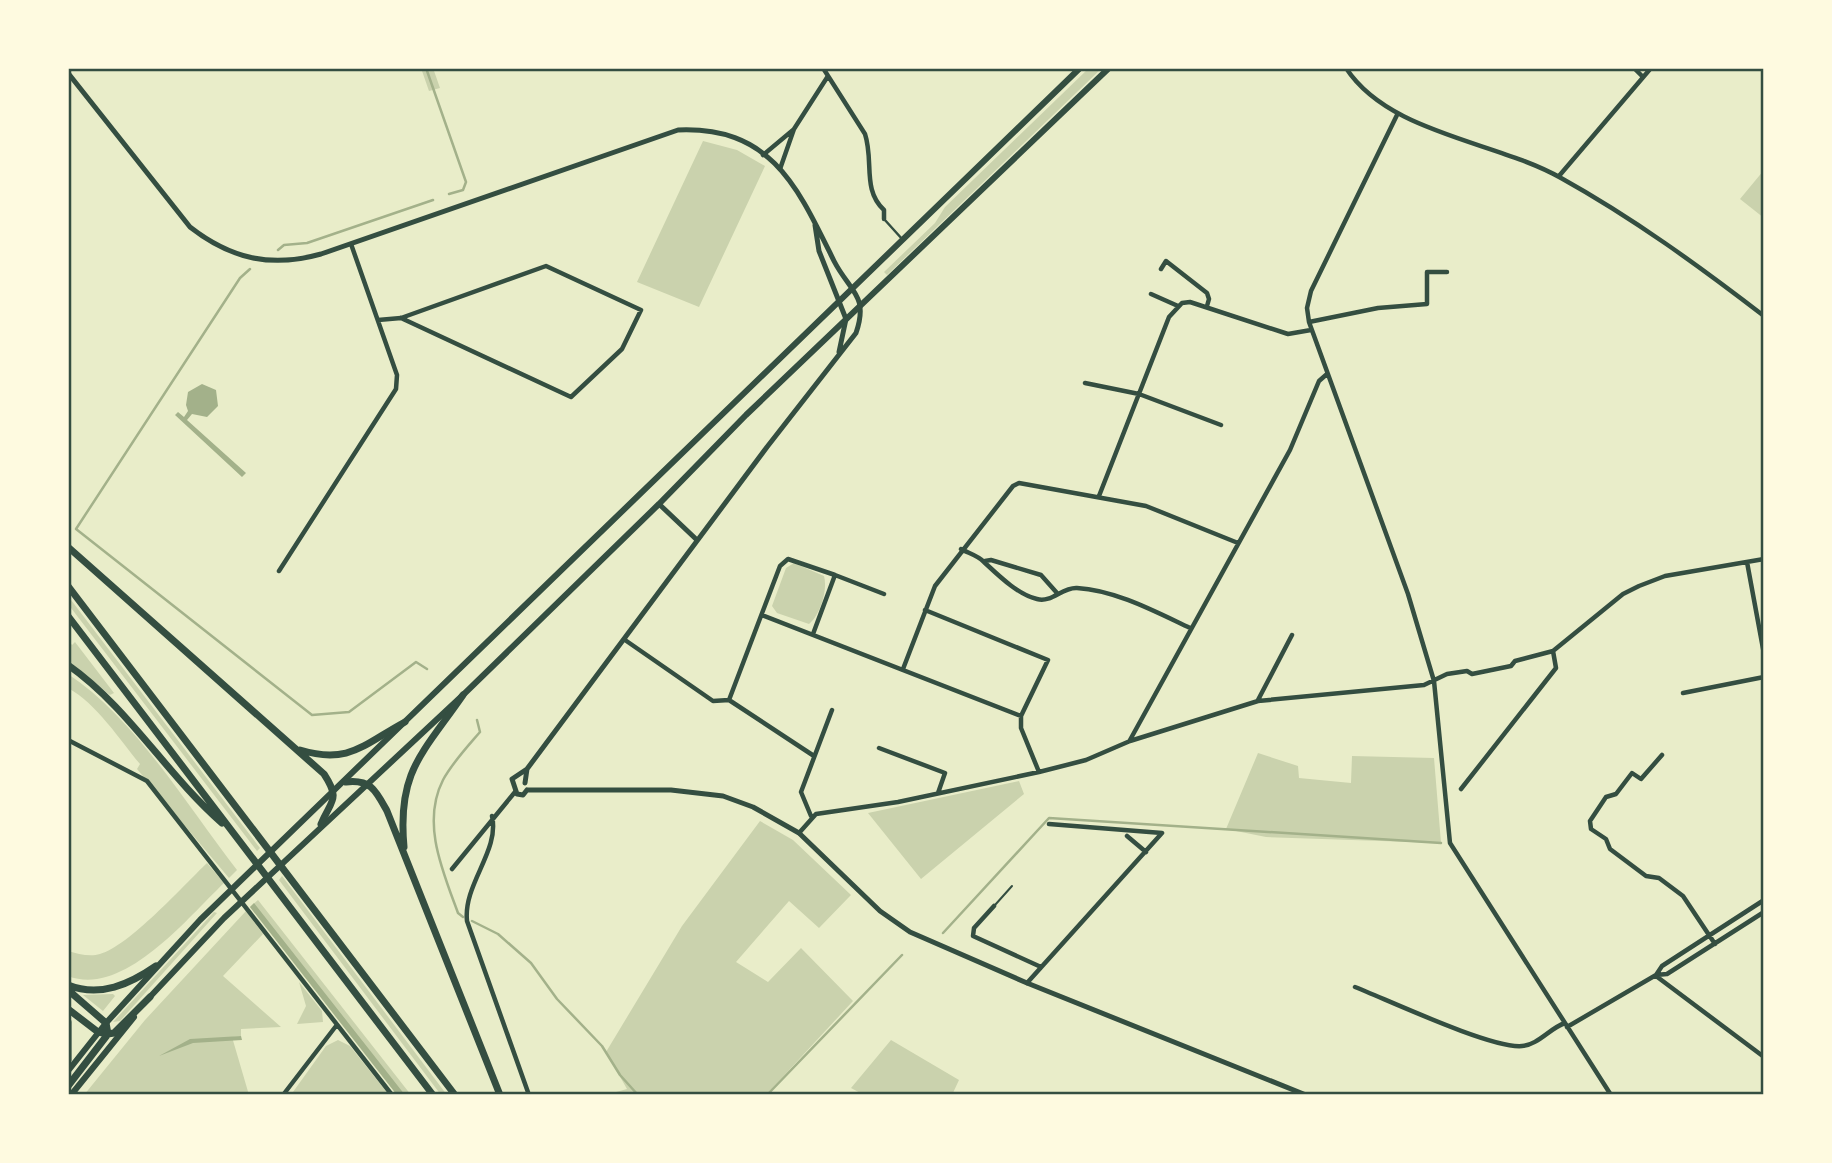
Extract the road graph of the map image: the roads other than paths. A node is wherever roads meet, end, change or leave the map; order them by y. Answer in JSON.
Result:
{"nodes":[{"id":1,"x":822,"y":68,"type":"edge"},
{"id":2,"x":1080,"y":68,"type":"edge"},
{"id":3,"x":1109,"y":68,"type":"edge"},
{"id":4,"x":1346,"y":68,"type":"edge"},
{"id":5,"x":1634,"y":68,"type":"edge"},
{"id":6,"x":1651,"y":68,"type":"edge"},
{"id":7,"x":68,"y":73,"type":"edge"},
{"id":8,"x":828,"y":76,"type":"junction"},
{"id":9,"x":1643,"y":77,"type":"junction"},
{"id":10,"x":1397,"y":115,"type":"junction"},
{"id":11,"x":794,"y":129,"type":"junction"},
{"id":12,"x":763,"y":155,"type":"junction"},
{"id":13,"x":780,"y":169,"type":"junction"},
{"id":14,"x":1559,"y":176,"type":"junction"},
{"id":15,"x":813,"y":215,"type":"junction"},
{"id":16,"x":884,"y":219,"type":"joint"},
{"id":17,"x":905,"y":241,"type":"junction"},
{"id":18,"x":351,"y":244,"type":"junction"},
{"id":19,"x":1161,"y":269,"type":"dead end"},
{"id":20,"x":1447,"y":272,"type":"dead end"},
{"id":21,"x":853,"y":289,"type":"junction"},
{"id":22,"x":1151,"y":294,"type":"dead end"},
{"id":23,"x":839,"y":303,"type":"junction"},
{"id":24,"x":862,"y":304,"type":"junction"},
{"id":25,"x":1180,"y":305,"type":"junction"},
{"id":26,"x":1207,"y":306,"type":"junction"},
{"id":27,"x":1764,"y":316,"type":"edge"},
{"id":28,"x":401,"y":318,"type":"junction"},
{"id":29,"x":846,"y":319,"type":"junction"},
{"id":30,"x":378,"y":320,"type":"junction"},
{"id":31,"x":1309,"y":322,"type":"junction"},
{"id":32,"x":1311,"y":330,"type":"junction"},
{"id":33,"x":838,"y":356,"type":"junction"},
{"id":34,"x":1327,"y":374,"type":"junction"},
{"id":35,"x":1085,"y":383,"type":"dead end"},
{"id":36,"x":1139,"y":394,"type":"junction"},
{"id":37,"x":1220,"y":425,"type":"dead end"},
{"id":38,"x":1099,"y":496,"type":"junction"},
{"id":39,"x":659,"y":504,"type":"junction"},
{"id":40,"x":697,"y":540,"type":"junction"},
{"id":41,"x":1238,"y":542,"type":"junction"},
{"id":42,"x":68,"y":547,"type":"edge"},
{"id":43,"x":961,"y":549,"type":"junction"},
{"id":44,"x":1764,"y":559,"type":"edge"},
{"id":45,"x":984,"y":561,"type":"junction"},
{"id":46,"x":1747,"y":562,"type":"junction"},
{"id":47,"x":279,"y":571,"type":"dead end"},
{"id":48,"x":835,"y":575,"type":"junction"},
{"id":49,"x":68,"y":586,"type":"edge"},
{"id":50,"x":1057,"y":593,"type":"junction"},
{"id":51,"x":884,"y":594,"type":"dead end"},
{"id":52,"x":925,"y":610,"type":"junction"},
{"id":53,"x":68,"y":615,"type":"edge"},
{"id":54,"x":762,"y":615,"type":"junction"},
{"id":55,"x":1190,"y":628,"type":"junction"},
{"id":56,"x":813,"y":634,"type":"junction"},
{"id":57,"x":1292,"y":635,"type":"dead end"},
{"id":58,"x":625,"y":640,"type":"junction"},
{"id":59,"x":1553,"y":651,"type":"junction"},
{"id":60,"x":1764,"y":654,"type":"edge"},
{"id":61,"x":68,"y":665,"type":"edge"},
{"id":62,"x":903,"y":669,"type":"junction"},
{"id":63,"x":1764,"y":677,"type":"edge"},
{"id":64,"x":1434,"y":681,"type":"junction"},
{"id":65,"x":1683,"y":693,"type":"dead end"},
{"id":66,"x":463,"y":695,"type":"junction"},
{"id":67,"x":729,"y":700,"type":"junction"},
{"id":68,"x":1258,"y":701,"type":"junction"},
{"id":69,"x":832,"y":710,"type":"dead end"},
{"id":70,"x":1021,"y":716,"type":"junction"},
{"id":71,"x":405,"y":722,"type":"junction"},
{"id":72,"x":68,"y":740,"type":"edge"},
{"id":73,"x":1130,"y":741,"type":"junction"},
{"id":74,"x":879,"y":748,"type":"dead end"},
{"id":75,"x":298,"y":749,"type":"junction"},
{"id":76,"x":1662,"y":755,"type":"dead end"},
{"id":77,"x":814,"y":756,"type":"junction"},
{"id":78,"x":527,"y":769,"type":"junction"},
{"id":79,"x":1039,"y":772,"type":"junction"},
{"id":80,"x":346,"y":782,"type":"junction"},
{"id":81,"x":367,"y":782,"type":"junction"},
{"id":82,"x":526,"y":787,"type":"junction"},
{"id":83,"x":514,"y":789,"type":"junction"},
{"id":84,"x":1461,"y":789,"type":"dead end"},
{"id":85,"x":334,"y":792,"type":"junction"},
{"id":86,"x":938,"y":794,"type":"junction"},
{"id":87,"x":492,"y":816,"type":"junction"},
{"id":88,"x":811,"y":816,"type":"junction"},
{"id":89,"x":1049,"y":824,"type":"dead end"},
{"id":90,"x":319,"y":826,"type":"junction"},
{"id":91,"x":233,"y":832,"type":"junction"},
{"id":92,"x":799,"y":833,"type":"junction"},
{"id":93,"x":1127,"y":836,"type":"dead end"},
{"id":94,"x":1146,"y":852,"type":"junction"},
{"id":95,"x":405,"y":855,"type":"junction"},
{"id":96,"x":452,"y":869,"type":"dead end"},
{"id":97,"x":1012,"y":886,"type":"dead end"},
{"id":98,"x":1764,"y":900,"type":"edge"},
{"id":99,"x":994,"y":906,"type":"joint"},
{"id":100,"x":1764,"y":912,"type":"edge"},
{"id":101,"x":1709,"y":936,"type":"junction"},
{"id":102,"x":1715,"y":944,"type":"junction"},
{"id":103,"x":156,"y":966,"type":"junction"},
{"id":104,"x":1041,"y":967,"type":"junction"},
{"id":105,"x":1656,"y":975,"type":"junction"},
{"id":106,"x":1027,"y":983,"type":"junction"},
{"id":107,"x":68,"y":985,"type":"edge"},
{"id":108,"x":1355,"y":987,"type":"dead end"},
{"id":109,"x":68,"y":990,"type":"edge"},
{"id":110,"x":150,"y":998,"type":"junction"},
{"id":111,"x":68,"y":1009,"type":"edge"},
{"id":112,"x":68,"y":1022,"type":"edge"},
{"id":113,"x":106,"y":1023,"type":"junction"},
{"id":114,"x":1566,"y":1025,"type":"junction"},
{"id":115,"x":336,"y":1026,"type":"junction"},
{"id":116,"x":98,"y":1032,"type":"junction"},
{"id":117,"x":108,"y":1034,"type":"junction"},
{"id":118,"x":1764,"y":1057,"type":"edge"},
{"id":119,"x":68,"y":1060,"type":"edge"},
{"id":120,"x":68,"y":1070,"type":"edge"},
{"id":121,"x":68,"y":1086,"type":"edge"},
{"id":122,"x":71,"y":1095,"type":"edge"},
{"id":123,"x":283,"y":1095,"type":"edge"},
{"id":124,"x":392,"y":1095,"type":"edge"},
{"id":125,"x":433,"y":1095,"type":"edge"},
{"id":126,"x":455,"y":1095,"type":"edge"},
{"id":127,"x":500,"y":1095,"type":"edge"},
{"id":128,"x":529,"y":1095,"type":"edge"},
{"id":129,"x":1306,"y":1095,"type":"edge"},
{"id":130,"x":1611,"y":1095,"type":"edge"}],
"edges":[{"from":1,"to":8,"type":"street"},
{"from":2,"to":17,"type":"main road"},
{"from":3,"to":24,"type":"main road"},
{"from":4,"to":10,"type":"street"},
{"from":5,"to":9,"type":"street"},
{"from":6,"to":9,"type":"street"},
{"from":7,"to":18,"type":"street"},
{"from":8,"to":11,"type":"street"},
{"from":8,"to":16,"type":"street"},
{"from":9,"to":14,"type":"street"},
{"from":10,"to":14,"type":"street"},
{"from":10,"to":31,"type":"street"},
{"from":11,"to":12,"type":"street"},
{"from":11,"to":13,"type":"street"},
{"from":12,"to":13,"type":"street"},
{"from":12,"to":18,"type":"street"},
{"from":13,"to":15,"type":"street"},
{"from":14,"to":27,"type":"street"},
{"from":15,"to":21,"type":"street"},
{"from":15,"to":23,"type":"street"},
{"from":16,"to":17,"type":"street"},
{"from":17,"to":21,"type":"main road"},
{"from":18,"to":30,"type":"street"},
{"from":19,"to":26,"type":"street"},
{"from":20,"to":31,"type":"street"},
{"from":21,"to":23,"type":"main road"},
{"from":21,"to":24,"type":"street"},
{"from":22,"to":25,"type":"street"},
{"from":23,"to":29,"type":"street"},
{"from":23,"to":71,"type":"main road"},
{"from":24,"to":29,"type":"main road"},
{"from":24,"to":33,"type":"street"},
{"from":25,"to":26,"type":"street"},
{"from":25,"to":36,"type":"street"},
{"from":26,"to":32,"type":"street"},
{"from":28,"to":28,"type":"street"},
{"from":28,"to":30,"type":"street"},
{"from":29,"to":33,"type":"street"},
{"from":29,"to":39,"type":"main road"},
{"from":30,"to":47,"type":"street"},
{"from":31,"to":32,"type":"street"},
{"from":32,"to":34,"type":"street"},
{"from":33,"to":40,"type":"street"},
{"from":34,"to":41,"type":"street"},
{"from":34,"to":64,"type":"street"},
{"from":35,"to":36,"type":"street"},
{"from":36,"to":37,"type":"street"},
{"from":36,"to":38,"type":"street"},
{"from":38,"to":41,"type":"street"},
{"from":38,"to":43,"type":"street"},
{"from":39,"to":40,"type":"street"},
{"from":39,"to":66,"type":"main road"},
{"from":40,"to":58,"type":"street"},
{"from":41,"to":55,"type":"street"},
{"from":42,"to":75,"type":"highway"},
{"from":43,"to":45,"type":"street"},
{"from":43,"to":52,"type":"street"},
{"from":44,"to":46,"type":"street"},
{"from":45,"to":50,"type":"street"},
{"from":45,"to":50,"type":"street"},
{"from":46,"to":59,"type":"street"},
{"from":46,"to":60,"type":"street"},
{"from":48,"to":51,"type":"street"},
{"from":48,"to":54,"type":"street"},
{"from":48,"to":56,"type":"street"},
{"from":49,"to":126,"type":"highway"},
{"from":50,"to":55,"type":"street"},
{"from":52,"to":62,"type":"street"},
{"from":52,"to":70,"type":"street"},
{"from":53,"to":91,"type":"highway"},
{"from":54,"to":56,"type":"street"},
{"from":54,"to":67,"type":"street"},
{"from":55,"to":73,"type":"street"},
{"from":56,"to":62,"type":"street"},
{"from":57,"to":68,"type":"street"},
{"from":58,"to":67,"type":"street"},
{"from":58,"to":78,"type":"street"},
{"from":59,"to":64,"type":"street"},
{"from":59,"to":84,"type":"street"},
{"from":61,"to":91,"type":"highway"},
{"from":62,"to":70,"type":"street"},
{"from":63,"to":65,"type":"street"},
{"from":64,"to":68,"type":"street"},
{"from":64,"to":114,"type":"street"},
{"from":66,"to":81,"type":"main road"},
{"from":66,"to":95,"type":"highway"},
{"from":67,"to":77,"type":"street"},
{"from":68,"to":73,"type":"street"},
{"from":69,"to":77,"type":"street"},
{"from":70,"to":79,"type":"street"},
{"from":71,"to":75,"type":"highway"},
{"from":71,"to":80,"type":"main road"},
{"from":72,"to":115,"type":"street"},
{"from":73,"to":79,"type":"street"},
{"from":74,"to":86,"type":"street"},
{"from":75,"to":85,"type":"highway"},
{"from":76,"to":101,"type":"street"},
{"from":77,"to":88,"type":"street"},
{"from":78,"to":82,"type":"street"},
{"from":78,"to":83,"type":"street"},
{"from":79,"to":86,"type":"street"},
{"from":80,"to":81,"type":"highway"},
{"from":80,"to":85,"type":"main road"},
{"from":81,"to":90,"type":"main road"},
{"from":81,"to":95,"type":"highway"},
{"from":82,"to":83,"type":"street"},
{"from":82,"to":83,"type":"street"},
{"from":82,"to":92,"type":"street"},
{"from":83,"to":87,"type":"street"},
{"from":85,"to":90,"type":"highway"},
{"from":85,"to":103,"type":"main road"},
{"from":86,"to":88,"type":"street"},
{"from":87,"to":96,"type":"street"},
{"from":87,"to":128,"type":"street"},
{"from":88,"to":92,"type":"street"},
{"from":89,"to":94,"type":"street"},
{"from":90,"to":110,"type":"main road"},
{"from":91,"to":125,"type":"highway"},
{"from":92,"to":106,"type":"street"},
{"from":93,"to":94,"type":"street"},
{"from":94,"to":104,"type":"street"},
{"from":95,"to":127,"type":"highway"},
{"from":97,"to":99,"type":"lane"},
{"from":98,"to":101,"type":"street"},
{"from":99,"to":104,"type":"street"},
{"from":100,"to":102,"type":"street"},
{"from":101,"to":102,"type":"street"},
{"from":101,"to":105,"type":"street"},
{"from":102,"to":105,"type":"street"},
{"from":103,"to":107,"type":"highway"},
{"from":103,"to":113,"type":"main road"},
{"from":104,"to":106,"type":"street"},
{"from":105,"to":114,"type":"street"},
{"from":105,"to":118,"type":"street"},
{"from":106,"to":129,"type":"street"},
{"from":108,"to":114,"type":"street"},
{"from":109,"to":113,"type":"highway"},
{"from":110,"to":117,"type":"highway"},
{"from":110,"to":122,"type":"main road"},
{"from":111,"to":116,"type":"highway"},
{"from":112,"to":119,"type":"highway"},
{"from":113,"to":116,"type":"main road"},
{"from":113,"to":117,"type":"highway"},
{"from":114,"to":130,"type":"street"},
{"from":115,"to":123,"type":"street"},
{"from":115,"to":124,"type":"street"},
{"from":116,"to":117,"type":"highway"},
{"from":116,"to":120,"type":"main road"},
{"from":117,"to":121,"type":"highway"}]}
